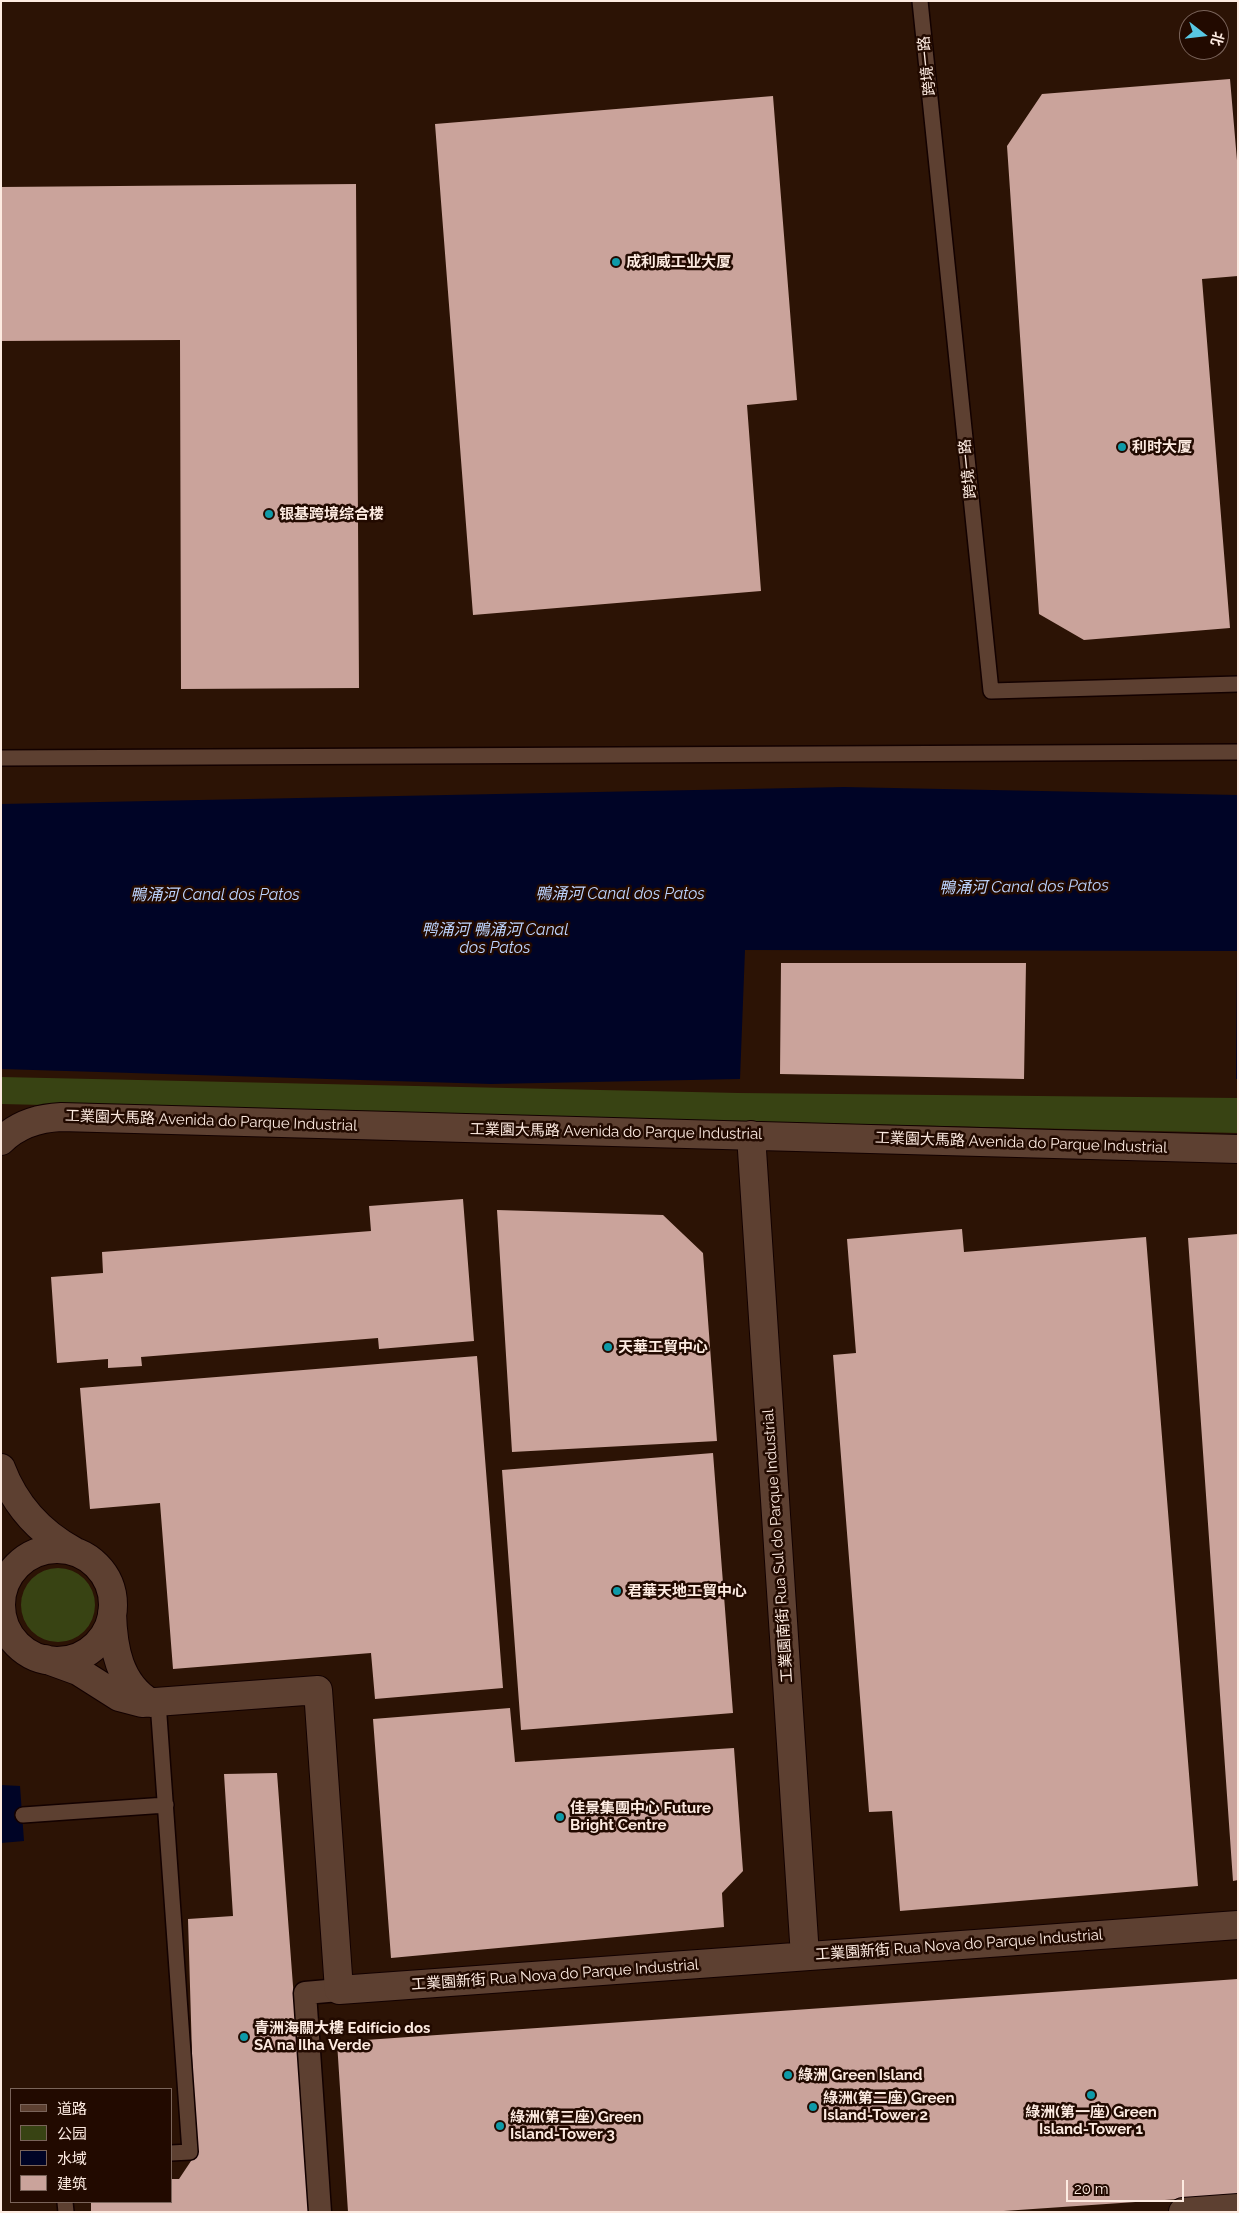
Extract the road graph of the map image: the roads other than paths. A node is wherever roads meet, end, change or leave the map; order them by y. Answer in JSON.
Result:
{"nodes":[{"id":1,"x":920,"y":1,"type":"edge"},
{"id":2,"x":1238,"y":684,"type":"edge"},
{"id":3,"x":1238,"y":752,"type":"edge"},
{"id":4,"x":1,"y":758,"type":"edge"},
{"id":5,"x":751,"y":1135,"type":"junction"},
{"id":6,"x":1,"y":1141,"type":"edge"},
{"id":7,"x":1238,"y":1149,"type":"edge"},
{"id":8,"x":1,"y":1468,"type":"edge"},
{"id":9,"x":75,"y":1552,"type":"junction"},
{"id":10,"x":1,"y":1601,"type":"edge"},
{"id":11,"x":2,"y":1606,"type":"edge"},
{"id":12,"x":112,"y":1610,"type":"junction"},
{"id":13,"x":45,"y":1659,"type":"junction"},
{"id":14,"x":155,"y":1702,"type":"junction"},
{"id":15,"x":166,"y":1805,"type":"junction"},
{"id":16,"x":23,"y":1815,"type":"dead end"},
{"id":17,"x":1238,"y":1925,"type":"edge"},
{"id":18,"x":805,"y":1956,"type":"junction"},
{"id":19,"x":339,"y":1990,"type":"junction"},
{"id":20,"x":172,"y":2153,"type":"edge"},
{"id":21,"x":1238,"y":2208,"type":"edge"},
{"id":22,"x":320,"y":2212,"type":"edge"},
{"id":23,"x":1183,"y":2212,"type":"edge"}],
"edges":[{"from":1,"to":2,"type":"lane","name":"跨境一路"},
{"from":3,"to":4,"type":"lane"},
{"from":5,"to":6,"type":"street","name":"工業園大馬路 Avenida do Parque Industrial"},
{"from":5,"to":7,"type":"street","name":"工業園大馬路 Avenida do Parque Industrial"},
{"from":5,"to":18,"type":"street","name":"工業園南街 Rua Sul do Parque Industrial"},
{"from":8,"to":9,"type":"street"},
{"from":9,"to":11,"type":"street"},
{"from":9,"to":12,"type":"street"},
{"from":10,"to":11,"type":"street"},
{"from":11,"to":13,"type":"street"},
{"from":12,"to":13,"type":"street"},
{"from":12,"to":14,"type":"street"},
{"from":13,"to":14,"type":"street"},
{"from":14,"to":15,"type":"lane"},
{"from":14,"to":19,"type":"street"},
{"from":15,"to":16,"type":"lane"},
{"from":15,"to":20,"type":"lane"},
{"from":17,"to":18,"type":"street","name":"工業園新街 Rua Nova do Parque Industrial"},
{"from":18,"to":19,"type":"street","name":"工業園新街 Rua Nova do Parque Industrial"},
{"from":19,"to":22,"type":"street"},
{"from":21,"to":23,"type":"street"}]}
